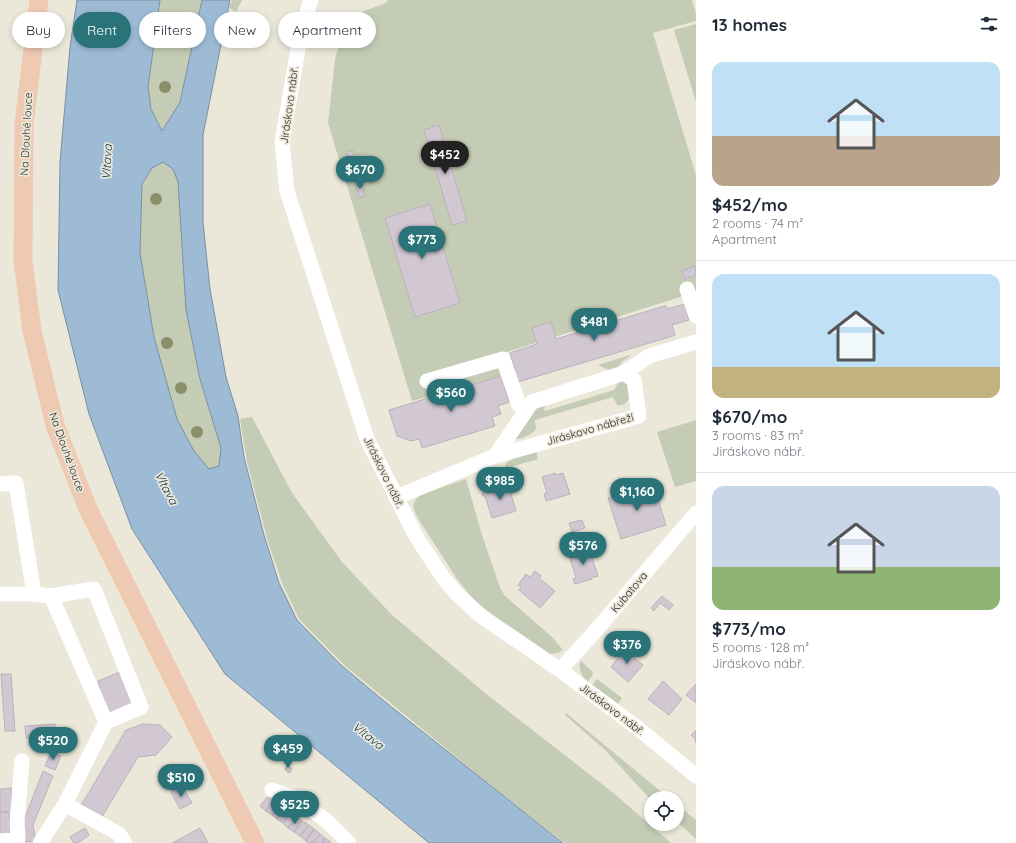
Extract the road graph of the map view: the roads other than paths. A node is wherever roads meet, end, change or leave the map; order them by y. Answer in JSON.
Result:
{"nodes":[{"id":1,"x":39,"y":0,"type":"edge"},
{"id":2,"x":311,"y":0,"type":"edge"},
{"id":3,"x":687,"y":288,"type":"dead end"},
{"id":4,"x":696,"y":316,"type":"edge"},
{"id":5,"x":696,"y":342,"type":"edge"},
{"id":6,"x":624,"y":373,"type":"junction"},
{"id":7,"x":427,"y":381,"type":"dead end"},
{"id":8,"x":526,"y":410,"type":"junction"},
{"id":9,"x":495,"y":456,"type":"junction"},
{"id":10,"x":0,"y":484,"type":"edge"},
{"id":11,"x":397,"y":497,"type":"junction"},
{"id":12,"x":696,"y":513,"type":"edge"},
{"id":13,"x":0,"y":594,"type":"edge"},
{"id":14,"x":34,"y":594,"type":"junction"},
{"id":15,"x":52,"y":596,"type":"junction"},
{"id":16,"x":560,"y":670,"type":"junction"},
{"id":17,"x":106,"y":722,"type":"junction"},
{"id":18,"x":22,"y":761,"type":"dead end"},
{"id":19,"x":696,"y":776,"type":"edge"},
{"id":20,"x":272,"y":790,"type":"dead end"},
{"id":21,"x":65,"y":804,"type":"junction"},
{"id":22,"x":0,"y":841,"type":"edge"},
{"id":23,"x":40,"y":843,"type":"edge"},
{"id":24,"x":125,"y":843,"type":"edge"},
{"id":25,"x":255,"y":843,"type":"edge"},
{"id":26,"x":349,"y":843,"type":"edge"}],
"edges":[{"from":1,"to":25,"type":"main road","name":"Na Dlouhé louce"},
{"from":2,"to":11,"type":"street","name":"Jiráskovo nábř."},
{"from":3,"to":4,"type":"street"},
{"from":5,"to":6,"type":"street"},
{"from":6,"to":8,"type":"street"},
{"from":6,"to":9,"type":"street","name":"Jiráskovo nábřeží"},
{"from":7,"to":8,"type":"street"},
{"from":8,"to":9,"type":"street"},
{"from":9,"to":11,"type":"street","name":"Jiráskovo nábřeží"},
{"from":10,"to":14,"type":"street"},
{"from":11,"to":16,"type":"street","name":"Jiráskovo nábř."},
{"from":12,"to":16,"type":"street","name":"Kubatova"},
{"from":13,"to":14,"type":"street"},
{"from":14,"to":15,"type":"street"},
{"from":15,"to":17,"type":"street"},
{"from":15,"to":17,"type":"street"},
{"from":16,"to":19,"type":"street","name":"Jiráskovo nábř."},
{"from":17,"to":21,"type":"street"},
{"from":18,"to":22,"type":"street"},
{"from":20,"to":26,"type":"street"},
{"from":21,"to":23,"type":"street"},
{"from":21,"to":24,"type":"street"}]}
